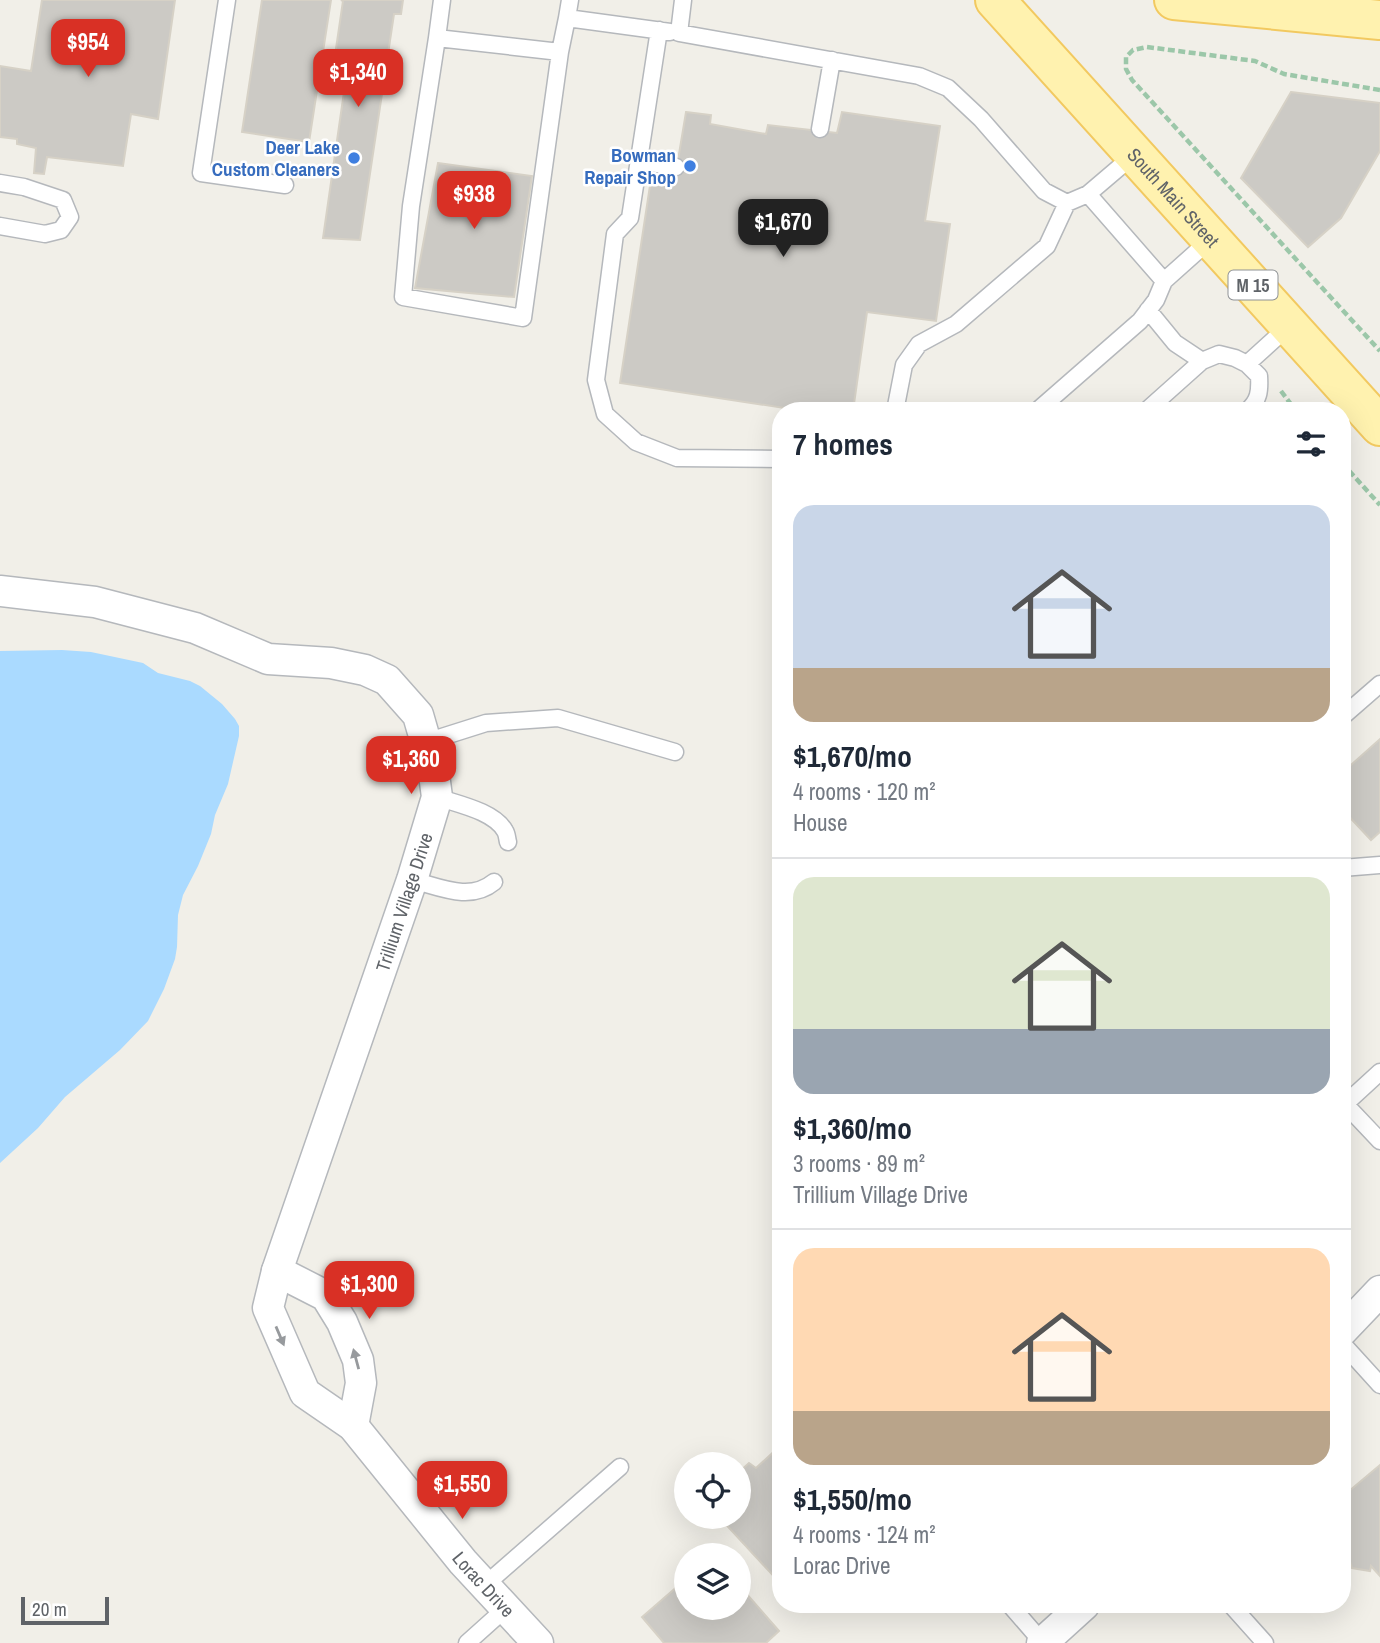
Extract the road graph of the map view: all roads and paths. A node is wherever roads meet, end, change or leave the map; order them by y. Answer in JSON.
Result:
{"nodes":[{"id":1,"x":227,"y":0,"type":"edge"},
{"id":2,"x":442,"y":0,"type":"edge"},
{"id":3,"x":570,"y":0,"type":"edge"},
{"id":4,"x":683,"y":0,"type":"edge"},
{"id":5,"x":995,"y":0,"type":"edge"},
{"id":6,"x":1174,"y":0,"type":"edge"},
{"id":7,"x":567,"y":18,"type":"junction"},
{"id":8,"x":1380,"y":20,"type":"edge"},
{"id":9,"x":659,"y":30,"type":"junction"},
{"id":10,"x":679,"y":33,"type":"junction"},
{"id":11,"x":437,"y":38,"type":"junction"},
{"id":12,"x":560,"y":52,"type":"junction"},
{"id":13,"x":832,"y":60,"type":"junction"},
{"id":14,"x":1380,"y":90,"type":"edge"},
{"id":15,"x":820,"y":129,"type":"dead end"},
{"id":16,"x":1135,"y":154,"type":"junction"},
{"id":17,"x":639,"y":161,"type":"junction"},
{"id":18,"x":676,"y":167,"type":"dead end"},
{"id":19,"x":0,"y":183,"type":"edge"},
{"id":20,"x":285,"y":185,"type":"dead end"},
{"id":21,"x":1088,"y":194,"type":"junction"},
{"id":22,"x":1066,"y":202,"type":"junction"},
{"id":23,"x":0,"y":226,"type":"edge"},
{"id":24,"x":1211,"y":239,"type":"junction"},
{"id":25,"x":1164,"y":281,"type":"junction"},
{"id":26,"x":1148,"y":310,"type":"junction"},
{"id":27,"x":1290,"y":326,"type":"junction"},
{"id":28,"x":1380,"y":351,"type":"edge"},
{"id":29,"x":1202,"y":361,"type":"junction"},
{"id":30,"x":1247,"y":364,"type":"junction"},
{"id":31,"x":897,"y":402,"type":"edge"},
{"id":32,"x":1047,"y":402,"type":"edge"},
{"id":33,"x":1156,"y":402,"type":"edge"},
{"id":34,"x":1255,"y":402,"type":"edge"},
{"id":35,"x":1377,"y":413,"type":"edge"},
{"id":36,"x":772,"y":459,"type":"edge"},
{"id":37,"x":1351,"y":473,"type":"edge"},
{"id":38,"x":1380,"y":505,"type":"edge"},
{"id":39,"x":0,"y":591,"type":"edge"},
{"id":40,"x":1380,"y":684,"type":"edge"},
{"id":41,"x":1351,"y":709,"type":"edge"},
{"id":42,"x":426,"y":742,"type":"junction"},
{"id":43,"x":675,"y":752,"type":"dead end"},
{"id":44,"x":437,"y":797,"type":"junction"},
{"id":45,"x":508,"y":842,"type":"dead end"},
{"id":46,"x":1380,"y":865,"type":"edge"},
{"id":47,"x":1351,"y":867,"type":"edge"},
{"id":48,"x":412,"y":880,"type":"junction"},
{"id":49,"x":494,"y":882,"type":"dead end"},
{"id":50,"x":1380,"y":1072,"type":"edge"},
{"id":51,"x":1351,"y":1099,"type":"edge"},
{"id":52,"x":1351,"y":1108,"type":"edge"},
{"id":53,"x":1374,"y":1123,"type":"edge"},
{"id":54,"x":1380,"y":1141,"type":"edge"},
{"id":55,"x":277,"y":1271,"type":"junction"},
{"id":56,"x":1380,"y":1291,"type":"edge"},
{"id":57,"x":1351,"y":1322,"type":"edge"},
{"id":58,"x":1351,"y":1353,"type":"edge"},
{"id":59,"x":1380,"y":1385,"type":"edge"},
{"id":60,"x":353,"y":1426,"type":"junction"},
{"id":61,"x":620,"y":1467,"type":"dead end"},
{"id":62,"x":485,"y":1585,"type":"junction"},
{"id":63,"x":506,"y":1608,"type":"junction"},
{"id":64,"x":1017,"y":1613,"type":"edge"},
{"id":65,"x":1075,"y":1613,"type":"edge"},
{"id":66,"x":1238,"y":1613,"type":"edge"},
{"id":67,"x":467,"y":1643,"type":"edge"},
{"id":68,"x":538,"y":1643,"type":"edge"},
{"id":69,"x":1043,"y":1643,"type":"edge"},
{"id":70,"x":1265,"y":1643,"type":"edge"}],
"edges":[{"from":1,"to":20,"type":"lane"},
{"from":2,"to":11,"type":"lane"},
{"from":3,"to":7,"type":"lane"},
{"from":4,"to":10,"type":"lane"},
{"from":5,"to":16,"type":"main road","name":"South Main Street","number":"M 15"},
{"from":6,"to":8,"type":"main road"},
{"from":7,"to":9,"type":"lane"},
{"from":7,"to":12,"type":"lane"},
{"from":9,"to":10,"type":"lane"},
{"from":9,"to":17,"type":"lane"},
{"from":10,"to":13,"type":"lane"},
{"from":11,"to":12,"type":"lane"},
{"from":11,"to":12,"type":"lane"},
{"from":13,"to":15,"type":"lane"},
{"from":13,"to":22,"type":"lane"},
{"from":14,"to":28,"type":"path"},
{"from":16,"to":21,"type":"lane"},
{"from":16,"to":24,"type":"main road","name":"South Main Street","number":"M 15"},
{"from":17,"to":18,"type":"lane"},
{"from":17,"to":36,"type":"lane"},
{"from":19,"to":23,"type":"lane"},
{"from":21,"to":22,"type":"lane"},
{"from":21,"to":25,"type":"lane"},
{"from":22,"to":31,"type":"lane"},
{"from":24,"to":25,"type":"lane"},
{"from":24,"to":27,"type":"main road","name":"South Main Street","number":"M 15"},
{"from":25,"to":26,"type":"lane"},
{"from":26,"to":29,"type":"lane"},
{"from":26,"to":32,"type":"lane"},
{"from":27,"to":30,"type":"lane"},
{"from":27,"to":35,"type":"main road","name":"South Main Street","number":"M 15"},
{"from":29,"to":30,"type":"lane"},
{"from":29,"to":33,"type":"lane"},
{"from":30,"to":34,"type":"lane"},
{"from":37,"to":38,"type":"path"},
{"from":39,"to":42,"type":"street","name":"Trillium Village Drive"},
{"from":40,"to":41,"type":"lane"},
{"from":42,"to":43,"type":"lane"},
{"from":42,"to":44,"type":"street","name":"Trillium Village Drive"},
{"from":44,"to":45,"type":"lane"},
{"from":44,"to":48,"type":"street","name":"Trillium Village Drive"},
{"from":46,"to":47,"type":"lane"},
{"from":48,"to":49,"type":"lane"},
{"from":48,"to":55,"type":"street","name":"Trillium Village Drive"},
{"from":50,"to":51,"type":"lane"},
{"from":52,"to":53,"type":"lane"},
{"from":53,"to":54,"type":"lane"},
{"from":55,"to":60,"type":"street","name":"Trillium Village Drive","one_way":true},
{"from":60,"to":55,"type":"street","one_way":true},
{"from":56,"to":57,"type":"street"},
{"from":58,"to":59,"type":"lane"},
{"from":60,"to":62,"type":"street","name":"Lorac Drive"},
{"from":61,"to":62,"type":"lane"},
{"from":62,"to":63,"type":"street","name":"Lorac Drive"},
{"from":63,"to":67,"type":"lane"},
{"from":63,"to":68,"type":"street","name":"Lorac Drive"},
{"from":64,"to":69,"type":"lane"},
{"from":65,"to":69,"type":"street"},
{"from":66,"to":70,"type":"lane"}]}
